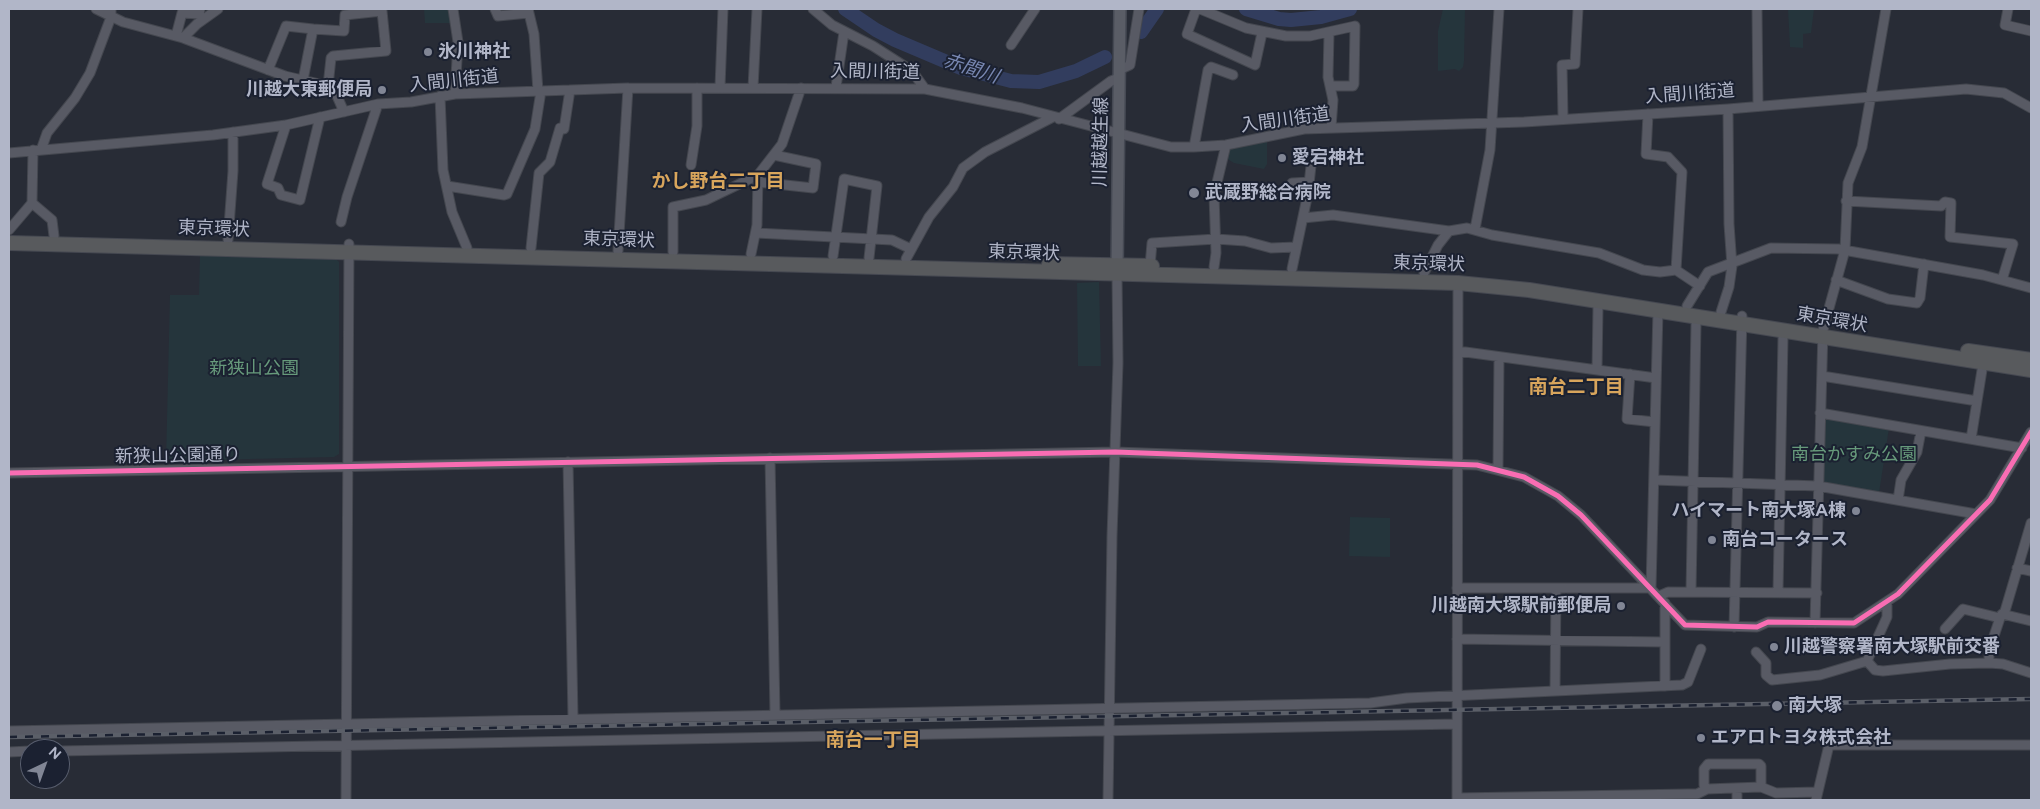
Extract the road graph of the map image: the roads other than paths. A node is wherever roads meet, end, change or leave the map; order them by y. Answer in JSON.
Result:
{"nodes":[{"id":1,"x":96,"y":9,"type":"edge"},
{"id":2,"x":200,"y":9,"type":"edge"},
{"id":3,"x":218,"y":9,"type":"edge"},
{"id":4,"x":453,"y":9,"type":"edge"},
{"id":5,"x":495,"y":9,"type":"edge"},
{"id":6,"x":723,"y":9,"type":"edge"},
{"id":7,"x":757,"y":9,"type":"edge"},
{"id":8,"x":814,"y":9,"type":"edge"},
{"id":9,"x":1036,"y":9,"type":"edge"},
{"id":10,"x":1120,"y":9,"type":"edge"},
{"id":11,"x":1139,"y":9,"type":"edge"},
{"id":12,"x":1196,"y":9,"type":"edge"},
{"id":13,"x":1200,"y":9,"type":"edge"},
{"id":14,"x":1499,"y":9,"type":"edge"},
{"id":15,"x":1578,"y":9,"type":"edge"},
{"id":16,"x":1757,"y":9,"type":"edge"},
{"id":17,"x":1886,"y":9,"type":"edge"},
{"id":18,"x":2008,"y":9,"type":"edge"},
{"id":19,"x":529,"y":11,"type":"edge"},
{"id":20,"x":111,"y":13,"type":"edge"},
{"id":21,"x":313,"y":29,"type":"junction"},
{"id":22,"x":2031,"y":31,"type":"edge"},
{"id":23,"x":844,"y":32,"type":"junction"},
{"id":24,"x":1262,"y":32,"type":"junction"},
{"id":25,"x":1329,"y":33,"type":"junction"},
{"id":26,"x":180,"y":37,"type":"junction"},
{"id":27,"x":1011,"y":45,"type":"dead end"},
{"id":28,"x":268,"y":70,"type":"junction"},
{"id":29,"x":1119,"y":74,"type":"junction"},
{"id":30,"x":1234,"y":75,"type":"dead end"},
{"id":31,"x":303,"y":80,"type":"junction"},
{"id":32,"x":328,"y":86,"type":"junction"},
{"id":33,"x":1331,"y":86,"type":"junction"},
{"id":34,"x":720,"y":87,"type":"junction"},
{"id":35,"x":628,"y":88,"type":"junction"},
{"id":36,"x":697,"y":88,"type":"junction"},
{"id":37,"x":753,"y":88,"type":"junction"},
{"id":38,"x":801,"y":88,"type":"junction"},
{"id":39,"x":836,"y":88,"type":"junction"},
{"id":40,"x":925,"y":89,"type":"junction"},
{"id":41,"x":570,"y":90,"type":"junction"},
{"id":42,"x":540,"y":91,"type":"junction"},
{"id":43,"x":454,"y":94,"type":"junction"},
{"id":44,"x":440,"y":96,"type":"junction"},
{"id":45,"x":1871,"y":96,"type":"junction"},
{"id":46,"x":378,"y":104,"type":"junction"},
{"id":47,"x":1758,"y":105,"type":"junction"},
{"id":48,"x":2031,"y":108,"type":"edge"},
{"id":49,"x":1728,"y":109,"type":"junction"},
{"id":50,"x":344,"y":112,"type":"junction"},
{"id":51,"x":1648,"y":114,"type":"junction"},
{"id":52,"x":320,"y":117,"type":"junction"},
{"id":53,"x":1056,"y":118,"type":"junction"},
{"id":54,"x":1563,"y":118,"type":"junction"},
{"id":55,"x":1493,"y":123,"type":"junction"},
{"id":56,"x":286,"y":125,"type":"junction"},
{"id":57,"x":1331,"y":128,"type":"junction"},
{"id":58,"x":232,"y":132,"type":"junction"},
{"id":59,"x":1119,"y":135,"type":"junction"},
{"id":60,"x":1226,"y":145,"type":"junction"},
{"id":61,"x":1194,"y":147,"type":"junction"},
{"id":62,"x":37,"y":150,"type":"junction"},
{"id":63,"x":9,"y":153,"type":"edge"},
{"id":64,"x":774,"y":155,"type":"junction"},
{"id":65,"x":690,"y":165,"type":"dead end"},
{"id":66,"x":1311,"y":166,"type":"dead end"},
{"id":67,"x":758,"y":179,"type":"junction"},
{"id":68,"x":1309,"y":182,"type":"junction"},
{"id":69,"x":1292,"y":183,"type":"dead end"},
{"id":70,"x":446,"y":186,"type":"junction"},
{"id":71,"x":1846,"y":201,"type":"junction"},
{"id":72,"x":32,"y":203,"type":"junction"},
{"id":73,"x":1303,"y":218,"type":"junction"},
{"id":74,"x":341,"y":222,"type":"dead end"},
{"id":75,"x":9,"y":230,"type":"edge"},
{"id":76,"x":1475,"y":230,"type":"junction"},
{"id":77,"x":1449,"y":231,"type":"junction"},
{"id":78,"x":756,"y":233,"type":"junction"},
{"id":79,"x":9,"y":235,"type":"edge"},
{"id":80,"x":54,"y":236,"type":"junction"},
{"id":81,"x":834,"y":237,"type":"junction"},
{"id":82,"x":871,"y":239,"type":"junction"},
{"id":83,"x":1216,"y":239,"type":"junction"},
{"id":84,"x":228,"y":240,"type":"junction"},
{"id":85,"x":9,"y":243,"type":"edge"},
{"id":86,"x":1296,"y":247,"type":"junction"},
{"id":87,"x":348,"y":248,"type":"junction"},
{"id":88,"x":467,"y":248,"type":"junction"},
{"id":89,"x":531,"y":248,"type":"junction"},
{"id":90,"x":1845,"y":250,"type":"junction"},
{"id":91,"x":618,"y":251,"type":"junction"},
{"id":92,"x":673,"y":252,"type":"junction"},
{"id":93,"x":752,"y":254,"type":"junction"},
{"id":94,"x":908,"y":254,"type":"junction"},
{"id":95,"x":833,"y":256,"type":"junction"},
{"id":96,"x":869,"y":258,"type":"junction"},
{"id":97,"x":1731,"y":262,"type":"junction"},
{"id":98,"x":1924,"y":264,"type":"junction"},
{"id":99,"x":1150,"y":266,"type":"junction"},
{"id":100,"x":1214,"y":267,"type":"junction"},
{"id":101,"x":1292,"y":269,"type":"junction"},
{"id":102,"x":1117,"y":270,"type":"junction"},
{"id":103,"x":1676,"y":270,"type":"junction"},
{"id":104,"x":1424,"y":273,"type":"junction"},
{"id":105,"x":1836,"y":280,"type":"junction"},
{"id":106,"x":2002,"y":280,"type":"junction"},
{"id":107,"x":1458,"y":283,"type":"junction"},
{"id":108,"x":1700,"y":286,"type":"junction"},
{"id":109,"x":2031,"y":288,"type":"edge"},
{"id":110,"x":1687,"y":306,"type":"junction"},
{"id":111,"x":1598,"y":307,"type":"dead end"},
{"id":112,"x":1658,"y":310,"type":"junction"},
{"id":113,"x":1721,"y":312,"type":"junction"},
{"id":114,"x":1741,"y":320,"type":"junction"},
{"id":115,"x":1696,"y":324,"type":"dead end"},
{"id":116,"x":1823,"y":334,"type":"junction"},
{"id":117,"x":1783,"y":338,"type":"dead end"},
{"id":118,"x":1458,"y":351,"type":"junction"},
{"id":119,"x":1499,"y":357,"type":"junction"},
{"id":120,"x":2031,"y":360,"type":"edge"},
{"id":121,"x":1597,"y":370,"type":"junction"},
{"id":122,"x":1982,"y":370,"type":"dead end"},
{"id":123,"x":2031,"y":370,"type":"edge"},
{"id":124,"x":1630,"y":374,"type":"junction"},
{"id":125,"x":1822,"y":376,"type":"junction"},
{"id":126,"x":1656,"y":378,"type":"junction"},
{"id":127,"x":1977,"y":401,"type":"junction"},
{"id":128,"x":1820,"y":412,"type":"junction"},
{"id":129,"x":1655,"y":422,"type":"junction"},
{"id":130,"x":1921,"y":431,"type":"junction"},
{"id":131,"x":2031,"y":432,"type":"edge"},
{"id":132,"x":1971,"y":439,"type":"junction"},
{"id":133,"x":2022,"y":448,"type":"junction"},
{"id":134,"x":1115,"y":452,"type":"junction"},
{"id":135,"x":770,"y":458,"type":"junction"},
{"id":136,"x":568,"y":462,"type":"junction"},
{"id":137,"x":1457,"y":464,"type":"junction"},
{"id":138,"x":347,"y":467,"type":"junction"},
{"id":139,"x":1498,"y":469,"type":"junction"},
{"id":140,"x":9,"y":473,"type":"edge"},
{"id":141,"x":1654,"y":480,"type":"junction"},
{"id":142,"x":1694,"y":481,"type":"junction"},
{"id":143,"x":1738,"y":483,"type":"junction"},
{"id":144,"x":1780,"y":485,"type":"junction"},
{"id":145,"x":1818,"y":486,"type":"junction"},
{"id":146,"x":1898,"y":500,"type":"junction"},
{"id":147,"x":1976,"y":514,"type":"junction"},
{"id":148,"x":2031,"y":523,"type":"edge"},
{"id":149,"x":2017,"y":568,"type":"junction"},
{"id":150,"x":2031,"y":571,"type":"edge"},
{"id":151,"x":1457,"y":588,"type":"junction"},
{"id":152,"x":1556,"y":588,"type":"junction"},
{"id":153,"x":1651,"y":588,"type":"junction"},
{"id":154,"x":1691,"y":591,"type":"junction"},
{"id":155,"x":1735,"y":592,"type":"junction"},
{"id":156,"x":1778,"y":592,"type":"junction"},
{"id":157,"x":1817,"y":593,"type":"junction"},
{"id":158,"x":1659,"y":596,"type":"junction"},
{"id":159,"x":1886,"y":602,"type":"junction"},
{"id":160,"x":1665,"y":604,"type":"junction"},
{"id":161,"x":2001,"y":616,"type":"junction"},
{"id":162,"x":2031,"y":621,"type":"edge"},
{"id":163,"x":1815,"y":623,"type":"junction"},
{"id":164,"x":1734,"y":627,"type":"junction"},
{"id":165,"x":1945,"y":629,"type":"dead end"},
{"id":166,"x":1457,"y":639,"type":"junction"},
{"id":167,"x":1555,"y":641,"type":"junction"},
{"id":168,"x":1664,"y":642,"type":"junction"},
{"id":169,"x":1701,"y":649,"type":"dead end"},
{"id":170,"x":1756,"y":652,"type":"dead end"},
{"id":171,"x":1867,"y":661,"type":"junction"},
{"id":172,"x":1989,"y":663,"type":"junction"},
{"id":173,"x":2031,"y":673,"type":"edge"},
{"id":174,"x":1665,"y":686,"type":"junction"},
{"id":175,"x":1556,"y":691,"type":"junction"},
{"id":176,"x":1458,"y":698,"type":"junction"},
{"id":177,"x":1110,"y":709,"type":"junction"},
{"id":178,"x":775,"y":714,"type":"junction"},
{"id":179,"x":573,"y":718,"type":"junction"},
{"id":180,"x":345,"y":723,"type":"junction"},
{"id":181,"x":1457,"y":724,"type":"junction"},
{"id":182,"x":9,"y":731,"type":"edge"},
{"id":183,"x":1110,"y":732,"type":"junction"},
{"id":184,"x":345,"y":744,"type":"junction"},
{"id":185,"x":2031,"y":745,"type":"edge"},
{"id":186,"x":70,"y":751,"type":"edge"},
{"id":187,"x":1760,"y":787,"type":"junction"},
{"id":188,"x":1708,"y":789,"type":"junction"},
{"id":189,"x":1737,"y":789,"type":"junction"},
{"id":190,"x":1817,"y":796,"type":"edge"},
{"id":191,"x":1662,"y":798,"type":"edge"},
{"id":192,"x":1456,"y":799,"type":"edge"},
{"id":193,"x":1490,"y":799,"type":"edge"},
{"id":194,"x":1534,"y":799,"type":"edge"},
{"id":195,"x":346,"y":800,"type":"edge"},
{"id":196,"x":1108,"y":800,"type":"edge"},
{"id":197,"x":1737,"y":800,"type":"edge"}],
"edges":[{"from":1,"to":20,"type":"street"},
{"from":2,"to":26,"type":"street"},
{"from":3,"to":26,"type":"street"},
{"from":4,"to":43,"type":"street"},
{"from":5,"to":19,"type":"street"},
{"from":6,"to":34,"type":"street"},
{"from":7,"to":37,"type":"street"},
{"from":8,"to":23,"type":"street"},
{"from":9,"to":27,"type":"street"},
{"from":10,"to":29,"type":"main road","name":"川越越生線"},
{"from":11,"to":29,"type":"street"},
{"from":12,"to":24,"type":"street"},
{"from":13,"to":24,"type":"street"},
{"from":14,"to":55,"type":"street"},
{"from":15,"to":54,"type":"street"},
{"from":16,"to":47,"type":"street"},
{"from":17,"to":45,"type":"street"},
{"from":18,"to":22,"type":"street"},
{"from":19,"to":42,"type":"street"},
{"from":20,"to":26,"type":"street"},
{"from":20,"to":62,"type":"street"},
{"from":21,"to":28,"type":"street"},
{"from":21,"to":31,"type":"street"},
{"from":21,"to":32,"type":"street"},
{"from":23,"to":39,"type":"street"},
{"from":23,"to":40,"type":"street"},
{"from":24,"to":25,"type":"street"},
{"from":25,"to":33,"type":"street"},
{"from":25,"to":33,"type":"street"},
{"from":26,"to":28,"type":"street"},
{"from":28,"to":31,"type":"street"},
{"from":29,"to":53,"type":"street"},
{"from":29,"to":59,"type":"main road","name":"川越越生線"},
{"from":30,"to":61,"type":"street"},
{"from":31,"to":32,"type":"street"},
{"from":32,"to":50,"type":"street"},
{"from":33,"to":57,"type":"street"},
{"from":34,"to":36,"type":"street","name":"入間川街道"},
{"from":34,"to":37,"type":"street","name":"入間川街道"},
{"from":35,"to":36,"type":"street","name":"入間川街道"},
{"from":35,"to":41,"type":"street","name":"入間川街道"},
{"from":35,"to":91,"type":"street"},
{"from":36,"to":65,"type":"street"},
{"from":37,"to":38,"type":"street","name":"入間川街道"},
{"from":38,"to":39,"type":"street","name":"入間川街道"},
{"from":38,"to":64,"type":"street"},
{"from":39,"to":40,"type":"street","name":"入間川街道"},
{"from":40,"to":53,"type":"street","name":"入間川街道"},
{"from":41,"to":42,"type":"street","name":"入間川街道"},
{"from":41,"to":89,"type":"street"},
{"from":42,"to":43,"type":"street","name":"入間川街道"},
{"from":42,"to":70,"type":"street"},
{"from":43,"to":44,"type":"street","name":"入間川街道"},
{"from":44,"to":46,"type":"street","name":"入間川街道"},
{"from":44,"to":70,"type":"street"},
{"from":45,"to":47,"type":"street","name":"入間川街道"},
{"from":45,"to":48,"type":"street","name":"入間川街道"},
{"from":45,"to":71,"type":"street"},
{"from":46,"to":50,"type":"street","name":"入間川街道"},
{"from":46,"to":74,"type":"street"},
{"from":47,"to":49,"type":"street","name":"入間川街道"},
{"from":49,"to":51,"type":"street","name":"入間川街道"},
{"from":49,"to":97,"type":"street"},
{"from":50,"to":52,"type":"street","name":"入間川街道"},
{"from":51,"to":54,"type":"street","name":"入間川街道"},
{"from":51,"to":103,"type":"street"},
{"from":52,"to":56,"type":"street","name":"入間川街道"},
{"from":52,"to":56,"type":"street"},
{"from":53,"to":59,"type":"street","name":"入間川街道"},
{"from":53,"to":94,"type":"street"},
{"from":54,"to":55,"type":"street","name":"入間川街道"},
{"from":55,"to":57,"type":"street","name":"入間川街道"},
{"from":55,"to":76,"type":"street"},
{"from":56,"to":58,"type":"street","name":"入間川街道"},
{"from":57,"to":60,"type":"street","name":"入間川街道"},
{"from":58,"to":62,"type":"street","name":"入間川街道"},
{"from":58,"to":84,"type":"street"},
{"from":59,"to":61,"type":"street","name":"入間川街道"},
{"from":59,"to":102,"type":"main road","name":"川越越生線"},
{"from":60,"to":61,"type":"street","name":"入間川街道"},
{"from":60,"to":83,"type":"street"},
{"from":62,"to":63,"type":"street","name":"入間川街道"},
{"from":62,"to":72,"type":"street"},
{"from":64,"to":67,"type":"street"},
{"from":64,"to":67,"type":"street"},
{"from":66,"to":68,"type":"street"},
{"from":67,"to":78,"type":"street"},
{"from":67,"to":92,"type":"street"},
{"from":68,"to":69,"type":"street"},
{"from":68,"to":73,"type":"street"},
{"from":70,"to":88,"type":"street"},
{"from":71,"to":90,"type":"street"},
{"from":71,"to":106,"type":"street"},
{"from":72,"to":75,"type":"street"},
{"from":72,"to":80,"type":"street"},
{"from":73,"to":77,"type":"street"},
{"from":73,"to":86,"type":"street"},
{"from":76,"to":77,"type":"street"},
{"from":76,"to":103,"type":"street"},
{"from":77,"to":104,"type":"street"},
{"from":78,"to":81,"type":"street"},
{"from":78,"to":93,"type":"street"},
{"from":79,"to":80,"type":"highway","name":"東京環状"},
{"from":80,"to":84,"type":"highway","name":"東京環状"},
{"from":81,"to":82,"type":"street"},
{"from":81,"to":82,"type":"street"},
{"from":81,"to":95,"type":"street"},
{"from":82,"to":94,"type":"street"},
{"from":82,"to":96,"type":"street"},
{"from":83,"to":86,"type":"street"},
{"from":83,"to":99,"type":"street"},
{"from":83,"to":100,"type":"street"},
{"from":84,"to":87,"type":"highway","name":"東京環状"},
{"from":85,"to":87,"type":"highway","name":"東京環状"},
{"from":86,"to":101,"type":"street"},
{"from":87,"to":88,"type":"highway","name":"東京環状"},
{"from":87,"to":102,"type":"highway","name":"東京環状"},
{"from":87,"to":138,"type":"street"},
{"from":88,"to":89,"type":"highway","name":"東京環状"},
{"from":89,"to":91,"type":"highway","name":"東京環状"},
{"from":90,"to":97,"type":"street"},
{"from":90,"to":98,"type":"street"},
{"from":90,"to":105,"type":"street"},
{"from":91,"to":92,"type":"highway","name":"東京環状"},
{"from":92,"to":93,"type":"highway","name":"東京環状"},
{"from":93,"to":95,"type":"highway","name":"東京環状"},
{"from":94,"to":96,"type":"highway","name":"東京環状"},
{"from":94,"to":102,"type":"highway","name":"東京環状"},
{"from":95,"to":96,"type":"highway","name":"東京環状"},
{"from":97,"to":108,"type":"street"},
{"from":97,"to":113,"type":"street"},
{"from":98,"to":105,"type":"street"},
{"from":98,"to":106,"type":"street"},
{"from":99,"to":100,"type":"highway","name":"東京環状"},
{"from":99,"to":102,"type":"highway","name":"東京環状"},
{"from":100,"to":101,"type":"highway","name":"東京環状"},
{"from":101,"to":104,"type":"highway","name":"東京環状"},
{"from":102,"to":107,"type":"highway","name":"東京環状"},
{"from":102,"to":134,"type":"street"},
{"from":103,"to":108,"type":"street"},
{"from":104,"to":110,"type":"highway","name":"東京環状"},
{"from":105,"to":116,"type":"street"},
{"from":106,"to":109,"type":"street"},
{"from":107,"to":112,"type":"highway","name":"東京環状"},
{"from":107,"to":118,"type":"street"},
{"from":108,"to":110,"type":"street"},
{"from":110,"to":113,"type":"highway","name":"東京環状"},
{"from":111,"to":121,"type":"street"},
{"from":112,"to":114,"type":"highway","name":"東京環状"},
{"from":112,"to":126,"type":"street"},
{"from":113,"to":114,"type":"highway","name":"東京環状"},
{"from":114,"to":116,"type":"highway","name":"東京環状"},
{"from":114,"to":143,"type":"street"},
{"from":115,"to":142,"type":"street"},
{"from":116,"to":120,"type":"highway","name":"東京環状"},
{"from":116,"to":123,"type":"highway","name":"東京環状"},
{"from":116,"to":125,"type":"street"},
{"from":117,"to":144,"type":"street"},
{"from":118,"to":119,"type":"street"},
{"from":118,"to":137,"type":"street"},
{"from":119,"to":121,"type":"street"},
{"from":119,"to":139,"type":"street"},
{"from":121,"to":124,"type":"street"},
{"from":122,"to":127,"type":"street"},
{"from":124,"to":126,"type":"street"},
{"from":124,"to":129,"type":"street"},
{"from":125,"to":127,"type":"street"},
{"from":125,"to":128,"type":"street"},
{"from":126,"to":129,"type":"street"},
{"from":127,"to":132,"type":"street"},
{"from":128,"to":130,"type":"street"},
{"from":128,"to":145,"type":"street"},
{"from":129,"to":141,"type":"street"},
{"from":130,"to":132,"type":"street"},
{"from":130,"to":146,"type":"street"},
{"from":131,"to":133,"type":"street","name":"新狭山公園通り"},
{"from":132,"to":133,"type":"street"},
{"from":133,"to":147,"type":"street","name":"新狭山公園通り"},
{"from":134,"to":135,"type":"street","name":"新狭山公園通り"},
{"from":134,"to":137,"type":"street","name":"新狭山公園通り"},
{"from":134,"to":177,"type":"street"},
{"from":135,"to":136,"type":"street","name":"新狭山公園通り"},
{"from":135,"to":178,"type":"street"},
{"from":136,"to":138,"type":"street","name":"新狭山公園通り"},
{"from":136,"to":179,"type":"street"},
{"from":137,"to":139,"type":"street","name":"新狭山公園通り"},
{"from":137,"to":151,"type":"street"},
{"from":138,"to":140,"type":"street","name":"新狭山公園通り"},
{"from":138,"to":180,"type":"street"},
{"from":139,"to":153,"type":"street","name":"新狭山公園通り"},
{"from":141,"to":142,"type":"street"},
{"from":141,"to":153,"type":"street"},
{"from":142,"to":143,"type":"street"},
{"from":142,"to":154,"type":"street"},
{"from":143,"to":144,"type":"street"},
{"from":143,"to":155,"type":"street"},
{"from":144,"to":145,"type":"street"},
{"from":144,"to":156,"type":"street"},
{"from":145,"to":146,"type":"street"},
{"from":145,"to":157,"type":"street"},
{"from":146,"to":147,"type":"street"},
{"from":147,"to":159,"type":"street","name":"新狭山公園通り"},
{"from":148,"to":149,"type":"street"},
{"from":149,"to":150,"type":"street"},
{"from":149,"to":161,"type":"street"},
{"from":151,"to":152,"type":"street"},
{"from":151,"to":166,"type":"street"},
{"from":152,"to":153,"type":"street"},
{"from":152,"to":167,"type":"street"},
{"from":153,"to":158,"type":"street","name":"新狭山公園通り"},
{"from":154,"to":155,"type":"street"},
{"from":154,"to":158,"type":"street"},
{"from":155,"to":156,"type":"street"},
{"from":155,"to":164,"type":"street"},
{"from":156,"to":157,"type":"street"},
{"from":157,"to":163,"type":"street"},
{"from":158,"to":160,"type":"street","name":"新狭山公園通り"},
{"from":159,"to":163,"type":"street","name":"新狭山公園通り"},
{"from":159,"to":171,"type":"street"},
{"from":160,"to":164,"type":"street","name":"新狭山公園通り"},
{"from":160,"to":168,"type":"street"},
{"from":161,"to":162,"type":"street"},
{"from":161,"to":165,"type":"street"},
{"from":161,"to":172,"type":"street"},
{"from":163,"to":164,"type":"street","name":"新狭山公園通り"},
{"from":166,"to":167,"type":"street"},
{"from":166,"to":176,"type":"street"},
{"from":167,"to":168,"type":"street"},
{"from":167,"to":175,"type":"street"},
{"from":168,"to":174,"type":"street"},
{"from":169,"to":174,"type":"street"},
{"from":170,"to":171,"type":"street"},
{"from":171,"to":172,"type":"street"},
{"from":172,"to":173,"type":"street"},
{"from":174,"to":175,"type":"street"},
{"from":175,"to":176,"type":"street"},
{"from":176,"to":177,"type":"street"},
{"from":176,"to":181,"type":"street"},
{"from":177,"to":178,"type":"street"},
{"from":177,"to":183,"type":"street"},
{"from":178,"to":179,"type":"street"},
{"from":179,"to":180,"type":"street"},
{"from":180,"to":182,"type":"street"},
{"from":180,"to":184,"type":"street"},
{"from":181,"to":183,"type":"street"},
{"from":181,"to":192,"type":"street"},
{"from":183,"to":184,"type":"street"},
{"from":183,"to":196,"type":"street"},
{"from":184,"to":186,"type":"street"},
{"from":184,"to":195,"type":"street"},
{"from":185,"to":190,"type":"street"},
{"from":187,"to":188,"type":"street"},
{"from":187,"to":189,"type":"street"},
{"from":187,"to":190,"type":"street"},
{"from":188,"to":189,"type":"street"},
{"from":188,"to":191,"type":"street"},
{"from":189,"to":197,"type":"street"},
{"from":191,"to":194,"type":"street"},
{"from":192,"to":193,"type":"street"},
{"from":193,"to":194,"type":"street"}]}
